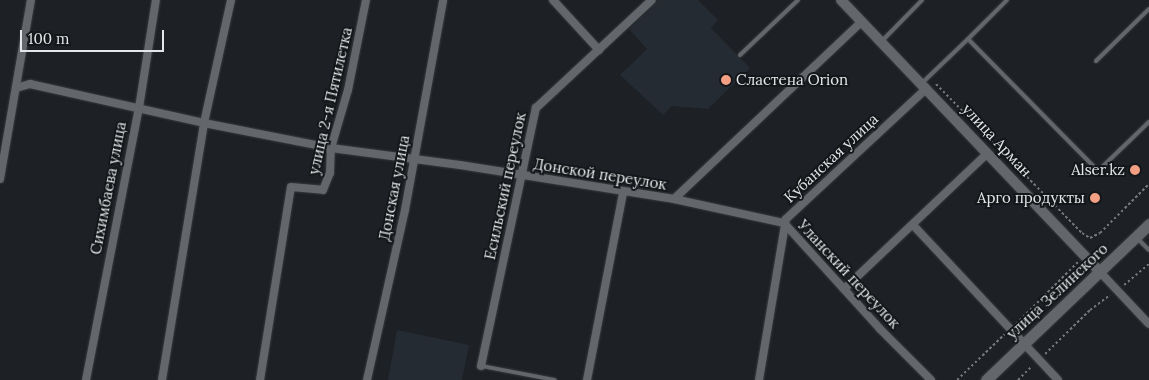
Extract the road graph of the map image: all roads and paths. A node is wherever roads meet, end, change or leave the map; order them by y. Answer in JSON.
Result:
{"nodes":[{"id":1,"x":30,"y":0,"type":"edge"},
{"id":2,"x":156,"y":0,"type":"edge"},
{"id":3,"x":231,"y":0,"type":"edge"},
{"id":4,"x":366,"y":0,"type":"edge"},
{"id":5,"x":443,"y":0,"type":"edge"},
{"id":6,"x":553,"y":0,"type":"edge"},
{"id":7,"x":652,"y":0,"type":"edge"},
{"id":8,"x":798,"y":0,"type":"edge"},
{"id":9,"x":841,"y":0,"type":"edge"},
{"id":10,"x":922,"y":0,"type":"edge"},
{"id":11,"x":1006,"y":0,"type":"edge"},
{"id":12,"x":1149,"y":9,"type":"edge"},
{"id":13,"x":862,"y":21,"type":"junction"},
{"id":14,"x":968,"y":39,"type":"junction"},
{"id":15,"x":881,"y":42,"type":"junction"},
{"id":16,"x":599,"y":50,"type":"junction"},
{"id":17,"x":740,"y":55,"type":"dead end"},
{"id":18,"x":1096,"y":61,"type":"dead end"},
{"id":19,"x":926,"y":82,"type":"junction"},
{"id":20,"x":16,"y":88,"type":"junction"},
{"id":21,"x":138,"y":108,"type":"junction"},
{"id":22,"x":1149,"y":122,"type":"edge"},
{"id":23,"x":204,"y":124,"type":"junction"},
{"id":24,"x":332,"y":148,"type":"junction"},
{"id":25,"x":988,"y":152,"type":"junction"},
{"id":26,"x":414,"y":159,"type":"junction"},
{"id":27,"x":522,"y":175,"type":"junction"},
{"id":28,"x":0,"y":179,"type":"edge"},
{"id":29,"x":1149,"y":184,"type":"edge"},
{"id":30,"x":623,"y":192,"type":"junction"},
{"id":31,"x":674,"y":199,"type":"junction"},
{"id":32,"x":784,"y":223,"type":"junction"},
{"id":33,"x":1149,"y":224,"type":"edge"},
{"id":34,"x":913,"y":225,"type":"junction"},
{"id":35,"x":1136,"y":237,"type":"junction"},
{"id":36,"x":1149,"y":250,"type":"edge"},
{"id":37,"x":1084,"y":257,"type":"junction"},
{"id":38,"x":1149,"y":264,"type":"edge"},
{"id":39,"x":1100,"y":272,"type":"junction"},
{"id":40,"x":844,"y":289,"type":"junction"},
{"id":41,"x":1117,"y":290,"type":"junction"},
{"id":42,"x":1149,"y":324,"type":"edge"},
{"id":43,"x":1010,"y":329,"type":"junction"},
{"id":44,"x":1023,"y":343,"type":"junction"},
{"id":45,"x":1039,"y":360,"type":"junction"},
{"id":46,"x":481,"y":366,"type":"joint"},
{"id":47,"x":86,"y":380,"type":"edge"},
{"id":48,"x":162,"y":380,"type":"edge"},
{"id":49,"x":260,"y":380,"type":"edge"},
{"id":50,"x":367,"y":380,"type":"edge"},
{"id":51,"x":555,"y":380,"type":"edge"},
{"id":52,"x":587,"y":380,"type":"edge"},
{"id":53,"x":760,"y":380,"type":"edge"},
{"id":54,"x":932,"y":380,"type":"edge"},
{"id":55,"x":957,"y":380,"type":"edge"},
{"id":56,"x":986,"y":380,"type":"edge"},
{"id":57,"x":1018,"y":380,"type":"edge"},
{"id":58,"x":1058,"y":380,"type":"edge"}],
"edges":[{"from":1,"to":20,"type":"street"},
{"from":2,"to":21,"type":"street","name":"Сихимбаева улица"},
{"from":3,"to":23,"type":"street"},
{"from":4,"to":24,"type":"street","name":"улица 2-я Пятилетка"},
{"from":5,"to":26,"type":"street","name":"Донская улица"},
{"from":6,"to":16,"type":"street"},
{"from":7,"to":16,"type":"street","name":"Есильский переулок"},
{"from":8,"to":17,"type":"lane"},
{"from":9,"to":13,"type":"street","name":"улица Арман"},
{"from":10,"to":15,"type":"lane"},
{"from":11,"to":14,"type":"lane"},
{"from":12,"to":18,"type":"lane"},
{"from":13,"to":15,"type":"street","name":"улица Арман"},
{"from":13,"to":31,"type":"street","name":"Донской переулок"},
{"from":14,"to":19,"type":"lane"},
{"from":14,"to":22,"type":"lane"},
{"from":15,"to":19,"type":"street","name":"улица Арман"},
{"from":16,"to":27,"type":"street","name":"Есильский переулок"},
{"from":19,"to":25,"type":"street","name":"улица Арман"},
{"from":19,"to":29,"type":"path"},
{"from":19,"to":32,"type":"street","name":"Кубанская улица"},
{"from":20,"to":21,"type":"street","name":"Донской переулок"},
{"from":20,"to":28,"type":"street"},
{"from":21,"to":23,"type":"street","name":"Донской переулок"},
{"from":21,"to":47,"type":"street","name":"Сихимбаева улица"},
{"from":23,"to":24,"type":"street","name":"Донской переулок"},
{"from":23,"to":48,"type":"street"},
{"from":24,"to":26,"type":"street","name":"Донской переулок"},
{"from":24,"to":49,"type":"street","name":"улица 2-я Пятилетка"},
{"from":25,"to":34,"type":"street"},
{"from":25,"to":37,"type":"street","name":"улица Арман"},
{"from":26,"to":27,"type":"street","name":"Донской переулок"},
{"from":26,"to":50,"type":"street","name":"Донская улица"},
{"from":27,"to":30,"type":"street","name":"Донской переулок"},
{"from":27,"to":46,"type":"street","name":"Есильский переулок"},
{"from":30,"to":31,"type":"street","name":"Донской переулок"},
{"from":30,"to":52,"type":"street"},
{"from":31,"to":32,"type":"street","name":"Уланский переулок"},
{"from":32,"to":40,"type":"street","name":"Уланский переулок"},
{"from":32,"to":53,"type":"street","name":"Кубанская улица"},
{"from":33,"to":35,"type":"main road","name":"улица Зелинского"},
{"from":34,"to":40,"type":"street"},
{"from":34,"to":43,"type":"street"},
{"from":35,"to":36,"type":"lane"},
{"from":35,"to":39,"type":"main road","name":"улица Зелинского"},
{"from":37,"to":39,"type":"street","name":"улица Арман"},
{"from":37,"to":43,"type":"path"},
{"from":38,"to":41,"type":"path"},
{"from":39,"to":41,"type":"street","name":"улица Арман"},
{"from":39,"to":44,"type":"main road","name":"улица Зелинского"},
{"from":40,"to":54,"type":"street","name":"Уланский переулок"},
{"from":41,"to":42,"type":"street","name":"улица Арман"},
{"from":41,"to":45,"type":"path"},
{"from":43,"to":44,"type":"street"},
{"from":43,"to":55,"type":"path"},
{"from":44,"to":45,"type":"street"},
{"from":44,"to":56,"type":"main road","name":"улица Зелинского"},
{"from":45,"to":57,"type":"path"},
{"from":45,"to":58,"type":"street"},
{"from":46,"to":51,"type":"lane"}]}
